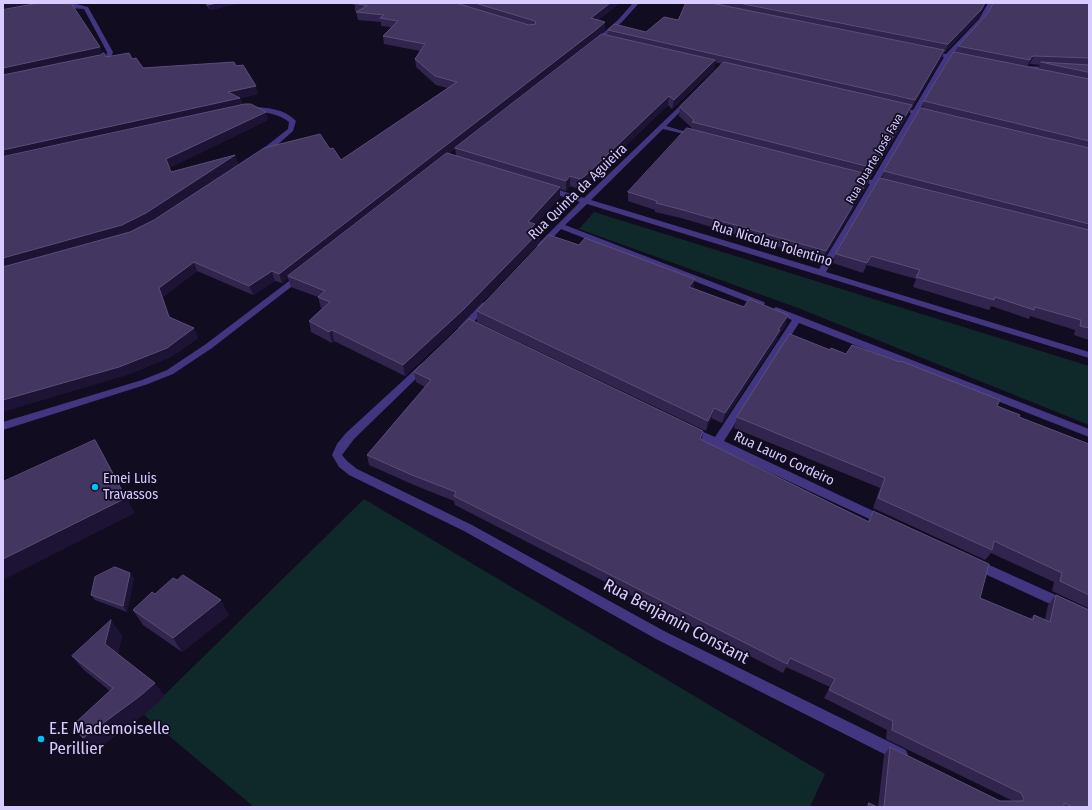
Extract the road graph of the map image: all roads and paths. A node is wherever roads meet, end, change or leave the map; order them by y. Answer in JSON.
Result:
{"nodes":[{"id":1,"x":636,"y":3,"type":"edge"},
{"id":2,"x":991,"y":3,"type":"edge"},
{"id":3,"x":55,"y":7,"type":"edge"},
{"id":4,"x":588,"y":49,"type":"edge"},
{"id":5,"x":925,"y":51,"type":"edge"},
{"id":6,"x":948,"y":56,"type":"junction"},
{"id":7,"x":970,"y":61,"type":"edge"},
{"id":8,"x":89,"y":63,"type":"edge"},
{"id":9,"x":1059,"y":69,"type":"edge"},
{"id":10,"x":1044,"y":76,"type":"edge"},
{"id":11,"x":694,"y":95,"type":"edge"},
{"id":12,"x":891,"y":107,"type":"edge"},
{"id":13,"x":240,"y":111,"type":"edge"},
{"id":14,"x":914,"y":112,"type":"junction"},
{"id":15,"x":941,"y":118,"type":"edge"},
{"id":16,"x":662,"y":127,"type":"junction"},
{"id":17,"x":700,"y":137,"type":"edge"},
{"id":18,"x":260,"y":155,"type":"edge"},
{"id":19,"x":851,"y":177,"type":"edge"},
{"id":20,"x":874,"y":182,"type":"junction"},
{"id":21,"x":535,"y":186,"type":"edge"},
{"id":22,"x":895,"y":188,"type":"edge"},
{"id":23,"x":586,"y":201,"type":"junction"},
{"id":24,"x":560,"y":226,"type":"junction"},
{"id":25,"x":535,"y":252,"type":"edge"},
{"id":26,"x":307,"y":269,"type":"edge"},
{"id":27,"x":821,"y":273,"type":"junction"},
{"id":28,"x":491,"y":299,"type":"edge"},
{"id":29,"x":798,"y":319,"type":"junction"},
{"id":30,"x":458,"y":333,"type":"edge"},
{"id":31,"x":1089,"y":355,"type":"edge"},
{"id":32,"x":432,"y":359,"type":"edge"},
{"id":33,"x":3,"y":426,"type":"edge"},
{"id":34,"x":682,"y":426,"type":"edge"},
{"id":35,"x":1089,"y":433,"type":"edge"},
{"id":36,"x":717,"y":443,"type":"junction"},
{"id":37,"x":895,"y":526,"type":"edge"},
{"id":38,"x":967,"y":560,"type":"edge"},
{"id":39,"x":1089,"y":616,"type":"edge"},
{"id":40,"x":914,"y":762,"type":"edge"}],
"edges":[{"from":1,"to":4,"type":"street"},
{"from":2,"to":6,"type":"street","name":"Rua Duarte José Fava"},
{"from":3,"to":8,"type":"street"},
{"from":5,"to":6,"type":"street"},
{"from":6,"to":7,"type":"street"},
{"from":6,"to":14,"type":"street","name":"Rua Duarte José Fava"},
{"from":9,"to":10,"type":"street"},
{"from":11,"to":16,"type":"street","name":"Rua Quinta da Aguieira"},
{"from":12,"to":14,"type":"street"},
{"from":13,"to":18,"type":"street"},
{"from":14,"to":15,"type":"street"},
{"from":14,"to":20,"type":"street","name":"Rua Duarte José Fava"},
{"from":16,"to":17,"type":"street"},
{"from":16,"to":23,"type":"street","name":"Rua Quinta da Aguieira"},
{"from":19,"to":20,"type":"street"},
{"from":20,"to":22,"type":"street"},
{"from":20,"to":27,"type":"street","name":"Rua Duarte José Fava"},
{"from":21,"to":23,"type":"street","name":"Rua Nicolau Tolentino"},
{"from":23,"to":24,"type":"street","name":"Rua Quinta da Aguieira"},
{"from":23,"to":27,"type":"street","name":"Rua Nicolau Tolentino"},
{"from":24,"to":25,"type":"street","name":"Rua Quinta da Aguieira"},
{"from":24,"to":29,"type":"street"},
{"from":26,"to":33,"type":"street"},
{"from":27,"to":31,"type":"street","name":"Rua Nicolau Tolentino"},
{"from":28,"to":30,"type":"street"},
{"from":29,"to":35,"type":"street"},
{"from":29,"to":36,"type":"street"},
{"from":32,"to":40,"type":"street","name":"Rua Benjamin Constant"},
{"from":34,"to":36,"type":"street","name":"Rua Lauro Cordeiro"},
{"from":36,"to":37,"type":"street","name":"Rua Lauro Cordeiro"},
{"from":38,"to":39,"type":"street"}]}
